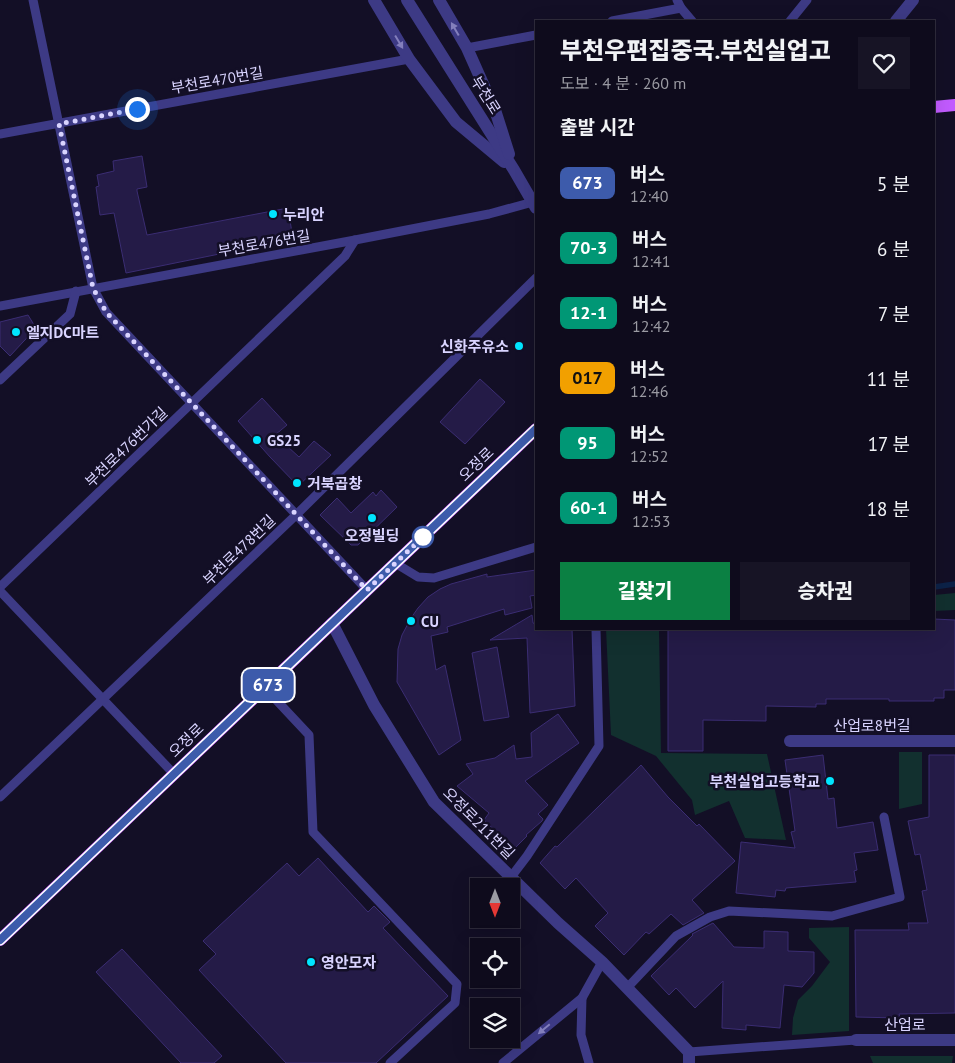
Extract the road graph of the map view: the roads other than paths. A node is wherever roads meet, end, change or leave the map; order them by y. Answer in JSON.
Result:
{"nodes":[{"id":1,"x":33,"y":0,"type":"edge"},
{"id":2,"x":374,"y":0,"type":"edge"},
{"id":3,"x":407,"y":0,"type":"edge"},
{"id":4,"x":439,"y":0,"type":"edge"},
{"id":5,"x":807,"y":0,"type":"edge"},
{"id":6,"x":913,"y":0,"type":"edge"},
{"id":7,"x":679,"y":4,"type":"edge"},
{"id":8,"x":616,"y":20,"type":"edge"},
{"id":9,"x":691,"y":20,"type":"edge"},
{"id":10,"x":791,"y":20,"type":"edge"},
{"id":11,"x":897,"y":20,"type":"edge"},
{"id":12,"x":535,"y":35,"type":"edge"},
{"id":13,"x":467,"y":48,"type":"junction"},
{"id":14,"x":409,"y":59,"type":"junction"},
{"id":15,"x":955,"y":105,"type":"edge"},
{"id":16,"x":935,"y":107,"type":"edge"},
{"id":17,"x":59,"y":124,"type":"junction"},
{"id":18,"x":0,"y":134,"type":"edge"},
{"id":19,"x":514,"y":170,"type":"junction"},
{"id":20,"x":535,"y":206,"type":"edge"},
{"id":21,"x":355,"y":240,"type":"junction"},
{"id":22,"x":535,"y":279,"type":"edge"},
{"id":23,"x":93,"y":288,"type":"junction"},
{"id":24,"x":76,"y":291,"type":"junction"},
{"id":25,"x":0,"y":306,"type":"edge"},
{"id":26,"x":0,"y":380,"type":"edge"},
{"id":27,"x":191,"y":404,"type":"junction"},
{"id":28,"x":535,"y":430,"type":"edge"},
{"id":29,"x":296,"y":515,"type":"junction"},
{"id":30,"x":535,"y":548,"type":"edge"},
{"id":31,"x":396,"y":563,"type":"junction"},
{"id":32,"x":0,"y":589,"type":"edge"},
{"id":33,"x":367,"y":590,"type":"junction"},
{"id":34,"x":332,"y":623,"type":"junction"},
{"id":35,"x":596,"y":630,"type":"edge"},
{"id":36,"x":265,"y":688,"type":"junction"},
{"id":37,"x":102,"y":698,"type":"junction"},
{"id":38,"x":790,"y":741,"type":"dead end"},
{"id":39,"x":955,"y":741,"type":"edge"},
{"id":40,"x":174,"y":774,"type":"junction"},
{"id":41,"x":0,"y":797,"type":"edge"},
{"id":42,"x":884,"y":817,"type":"dead end"},
{"id":43,"x":511,"y":877,"type":"junction"},
{"id":44,"x":0,"y":940,"type":"edge"},
{"id":45,"x":602,"y":962,"type":"junction"},
{"id":46,"x":627,"y":988,"type":"junction"},
{"id":47,"x":582,"y":998,"type":"junction"},
{"id":48,"x":856,"y":1040,"type":"joint"},
{"id":49,"x":955,"y":1040,"type":"edge"},
{"id":50,"x":689,"y":1058,"type":"edge"},
{"id":51,"x":590,"y":1062,"type":"edge"},
{"id":52,"x":390,"y":1063,"type":"edge"},
{"id":53,"x":503,"y":1063,"type":"edge"}],
"edges":[{"from":1,"to":17,"type":"lane"},
{"from":2,"to":14,"type":"street","one_way":true},
{"from":3,"to":19,"type":"street","name":"부천로"},
{"from":13,"to":4,"type":"street","one_way":true},
{"from":5,"to":10,"type":"lane"},
{"from":6,"to":11,"type":"street"},
{"from":7,"to":8,"type":"lane"},
{"from":7,"to":9,"type":"lane"},
{"from":12,"to":13,"type":"lane"},
{"from":13,"to":19,"type":"street"},
{"from":14,"to":17,"type":"lane","name":"부천로470번길"},
{"from":14,"to":19,"type":"street"},
{"from":15,"to":16,"type":"main road"},
{"from":17,"to":18,"type":"lane","name":"부천로470번길"},
{"from":17,"to":23,"type":"lane"},
{"from":19,"to":20,"type":"street","name":"부천로"},
{"from":20,"to":21,"type":"lane","name":"부천로476번길"},
{"from":21,"to":23,"type":"lane","name":"부천로476번길"},
{"from":21,"to":27,"type":"lane","name":"부천로476번가길"},
{"from":22,"to":29,"type":"lane","name":"부천로478번길"},
{"from":23,"to":24,"type":"lane","name":"부천로476번길"},
{"from":23,"to":27,"type":"lane"},
{"from":24,"to":25,"type":"lane","name":"부천로476번길"},
{"from":24,"to":26,"type":"lane"},
{"from":27,"to":29,"type":"lane"},
{"from":27,"to":32,"type":"lane","name":"부천로476번가길"},
{"from":28,"to":31,"type":"main road","name":"오정로"},
{"from":29,"to":33,"type":"lane"},
{"from":29,"to":37,"type":"lane","name":"부천로478번길"},
{"from":30,"to":31,"type":"lane"},
{"from":31,"to":33,"type":"main road","name":"오정로"},
{"from":32,"to":37,"type":"lane"},
{"from":33,"to":34,"type":"main road","name":"오정로"},
{"from":34,"to":36,"type":"main road","name":"오정로"},
{"from":34,"to":43,"type":"street","name":"오정로211번길"},
{"from":35,"to":43,"type":"lane"},
{"from":36,"to":40,"type":"main road","name":"오정로"},
{"from":36,"to":52,"type":"lane"},
{"from":37,"to":40,"type":"lane"},
{"from":37,"to":41,"type":"lane","name":"부천로478번길"},
{"from":38,"to":39,"type":"street","name":"산업로8번길"},
{"from":40,"to":44,"type":"main road","name":"오정로"},
{"from":42,"to":46,"type":"lane"},
{"from":43,"to":45,"type":"street","name":"오정로211번길"},
{"from":45,"to":46,"type":"street","name":"오정로211번길"},
{"from":45,"to":47,"type":"lane"},
{"from":46,"to":50,"type":"street","name":"오정로211번길"},
{"from":47,"to":51,"type":"lane"},
{"from":47,"to":53,"type":"lane","one_way":true},
{"from":48,"to":49,"type":"street","name":"산업로"},
{"from":48,"to":50,"type":"lane","name":"오정로211번길"}]}
